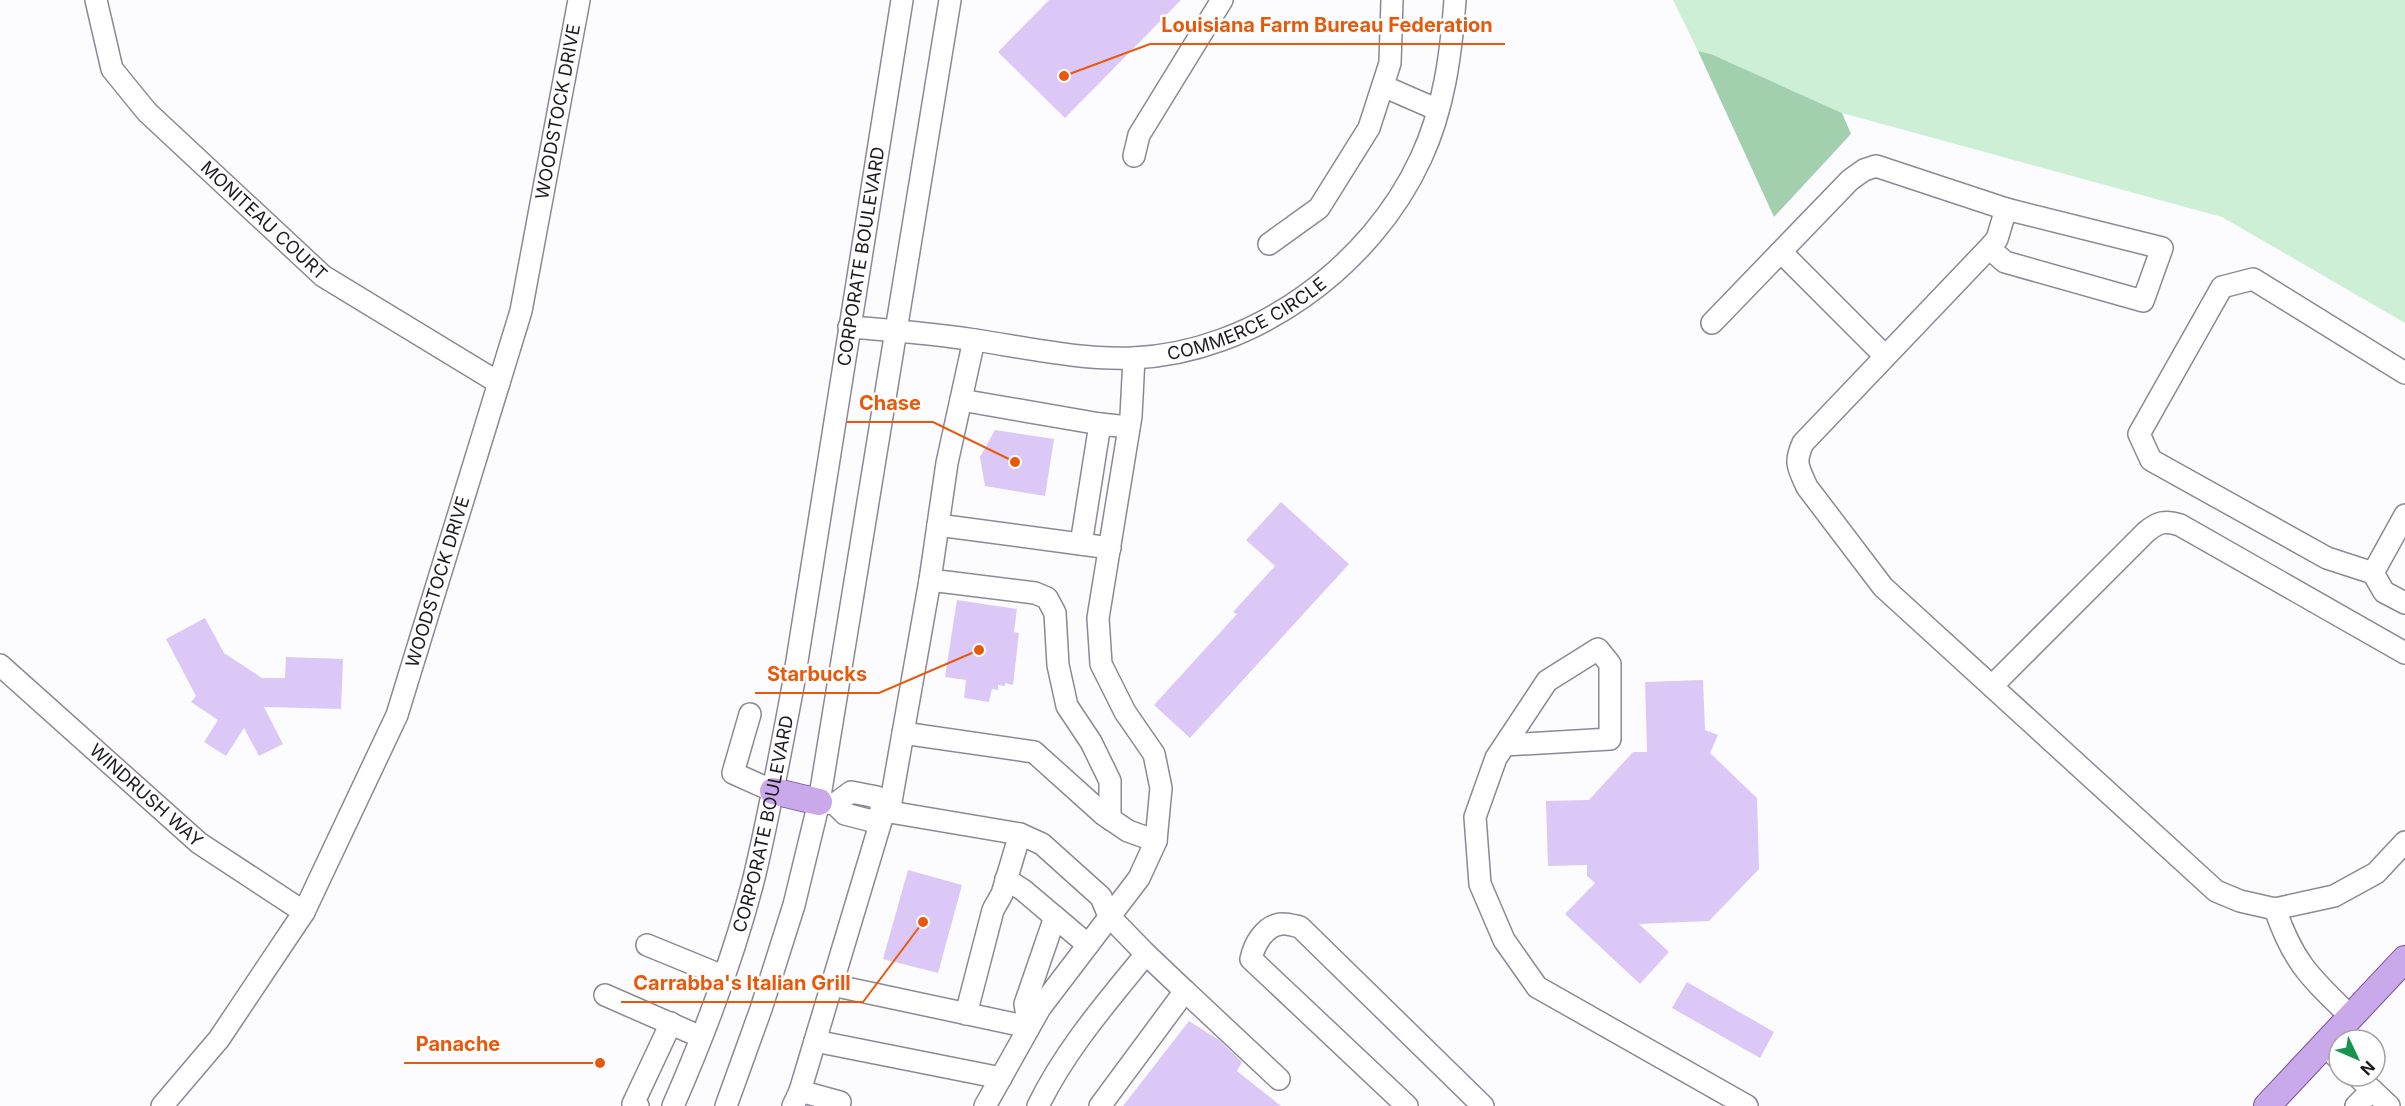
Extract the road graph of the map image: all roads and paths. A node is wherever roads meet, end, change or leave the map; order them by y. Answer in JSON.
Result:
{"nodes":[{"id":1,"x":96,"y":0,"type":"edge"},
{"id":2,"x":579,"y":0,"type":"edge"},
{"id":3,"x":902,"y":0,"type":"edge"},
{"id":4,"x":950,"y":0,"type":"edge"},
{"id":5,"x":1222,"y":0,"type":"edge"},
{"id":6,"x":1392,"y":0,"type":"edge"},
{"id":7,"x":1455,"y":0,"type":"edge"},
{"id":8,"x":1383,"y":86,"type":"junction"},
{"id":9,"x":1438,"y":110,"type":"junction"},
{"id":10,"x":1134,"y":156,"type":"dead end"},
{"id":11,"x":2006,"y":209,"type":"junction"},
{"id":12,"x":1269,"y":244,"type":"dead end"},
{"id":13,"x":1989,"y":248,"type":"junction"},
{"id":14,"x":1781,"y":252,"type":"junction"},
{"id":15,"x":1712,"y":323,"type":"dead end"},
{"id":16,"x":849,"y":327,"type":"junction"},
{"id":17,"x":896,"y":331,"type":"junction"},
{"id":18,"x":974,"y":340,"type":"junction"},
{"id":19,"x":1885,"y":356,"type":"junction"},
{"id":20,"x":1134,"y":358,"type":"junction"},
{"id":21,"x":2405,"y":373,"type":"edge"},
{"id":22,"x":499,"y":383,"type":"junction"},
{"id":23,"x":961,"y":400,"type":"junction"},
{"id":24,"x":1100,"y":424,"type":"junction"},
{"id":25,"x":1129,"y":427,"type":"junction"},
{"id":26,"x":2405,"y":515,"type":"edge"},
{"id":27,"x":938,"y":525,"type":"junction"},
{"id":28,"x":1081,"y":544,"type":"junction"},
{"id":29,"x":1110,"y":548,"type":"junction"},
{"id":30,"x":2373,"y":573,"type":"junction"},
{"id":31,"x":930,"y":580,"type":"junction"},
{"id":32,"x":2405,"y":603,"type":"edge"},
{"id":33,"x":2405,"y":653,"type":"edge"},
{"id":34,"x":0,"y":665,"type":"edge"},
{"id":35,"x":1992,"y":686,"type":"junction"},
{"id":36,"x":750,"y":714,"type":"dead end"},
{"id":37,"x":903,"y":733,"type":"junction"},
{"id":38,"x":1505,"y":745,"type":"junction"},
{"id":39,"x":773,"y":790,"type":"junction"},
{"id":40,"x":827,"y":803,"type":"junction"},
{"id":41,"x":886,"y":812,"type":"junction"},
{"id":42,"x":1110,"y":819,"type":"junction"},
{"id":43,"x":1020,"y":834,"type":"junction"},
{"id":44,"x":1156,"y":841,"type":"junction"},
{"id":45,"x":2405,"y":842,"type":"edge"},
{"id":46,"x":1006,"y":879,"type":"junction"},
{"id":47,"x":2276,"y":909,"type":"junction"},
{"id":48,"x":304,"y":912,"type":"junction"},
{"id":49,"x":1109,"y":916,"type":"junction"},
{"id":50,"x":1055,"y":918,"type":"junction"},
{"id":51,"x":647,"y":945,"type":"dead end"},
{"id":52,"x":1088,"y":945,"type":"junction"},
{"id":53,"x":1146,"y":954,"type":"junction"},
{"id":54,"x":2405,"y":959,"type":"edge"},
{"id":55,"x":723,"y":976,"type":"junction"},
{"id":56,"x":832,"y":985,"type":"junction"},
{"id":57,"x":1185,"y":991,"type":"junction"},
{"id":58,"x":605,"y":995,"type":"dead end"},
{"id":59,"x":966,"y":1014,"type":"junction"},
{"id":60,"x":2350,"y":1017,"type":"junction"},
{"id":61,"x":670,"y":1023,"type":"junction"},
{"id":62,"x":1029,"y":1027,"type":"junction"},
{"id":63,"x":2344,"y":1028,"type":"edge"},
{"id":64,"x":701,"y":1037,"type":"junction"},
{"id":65,"x":815,"y":1041,"type":"junction"},
{"id":66,"x":2327,"y":1056,"type":"edge"},
{"id":67,"x":1001,"y":1078,"type":"junction"},
{"id":68,"x":1279,"y":1080,"type":"dead end"},
{"id":69,"x":2362,"y":1088,"type":"edge"},
{"id":70,"x":2369,"y":1088,"type":"edge"},
{"id":71,"x":796,"y":1099,"type":"edge"},
{"id":72,"x":845,"y":1105,"type":"edge"},
{"id":73,"x":162,"y":1106,"type":"edge"},
{"id":74,"x":638,"y":1106,"type":"edge"},
{"id":75,"x":673,"y":1106,"type":"edge"},
{"id":76,"x":726,"y":1106,"type":"edge"},
{"id":77,"x":985,"y":1106,"type":"edge"},
{"id":78,"x":1038,"y":1106,"type":"edge"},
{"id":79,"x":1100,"y":1106,"type":"edge"},
{"id":80,"x":1407,"y":1106,"type":"edge"},
{"id":81,"x":1483,"y":1106,"type":"edge"},
{"id":82,"x":1748,"y":1106,"type":"edge"},
{"id":83,"x":2267,"y":1106,"type":"edge"},
{"id":84,"x":2356,"y":1106,"type":"edge"},
{"id":85,"x":2389,"y":1106,"type":"edge"}],
"edges":[{"from":1,"to":22,"type":"street","name":"MONITEAU COURT"},
{"from":2,"to":22,"type":"street","name":"WOODSTOCK DRIVE"},
{"from":3,"to":16,"type":"street","name":"CORPORATE BOULEVARD"},
{"from":4,"to":17,"type":"street"},
{"from":5,"to":10,"type":"street"},
{"from":6,"to":8,"type":"street"},
{"from":7,"to":9,"type":"street","name":"COMMERCE CIRCLE"},
{"from":8,"to":9,"type":"street"},
{"from":8,"to":12,"type":"street"},
{"from":9,"to":20,"type":"street","name":"COMMERCE CIRCLE"},
{"from":11,"to":13,"type":"street"},
{"from":11,"to":13,"type":"street"},
{"from":11,"to":14,"type":"street"},
{"from":13,"to":19,"type":"street"},
{"from":14,"to":15,"type":"street"},
{"from":14,"to":19,"type":"street"},
{"from":16,"to":17,"type":"street","name":"COMMERCE CIRCLE"},
{"from":16,"to":39,"type":"street","name":"CORPORATE BOULEVARD"},
{"from":17,"to":18,"type":"street","name":"COMMERCE CIRCLE"},
{"from":17,"to":40,"type":"street"},
{"from":18,"to":20,"type":"street","name":"COMMERCE CIRCLE"},
{"from":18,"to":23,"type":"street"},
{"from":19,"to":35,"type":"street"},
{"from":20,"to":25,"type":"street"},
{"from":21,"to":30,"type":"street"},
{"from":22,"to":48,"type":"street","name":"WOODSTOCK DRIVE"},
{"from":23,"to":24,"type":"street"},
{"from":23,"to":27,"type":"street"},
{"from":24,"to":25,"type":"street"},
{"from":24,"to":28,"type":"street"},
{"from":25,"to":29,"type":"street"},
{"from":26,"to":30,"type":"street"},
{"from":27,"to":28,"type":"street"},
{"from":27,"to":31,"type":"street"},
{"from":28,"to":29,"type":"street"},
{"from":29,"to":44,"type":"street"},
{"from":30,"to":32,"type":"street"},
{"from":31,"to":37,"type":"street"},
{"from":31,"to":42,"type":"street"},
{"from":33,"to":35,"type":"street"},
{"from":34,"to":48,"type":"street","name":"WINDRUSH WAY"},
{"from":35,"to":47,"type":"street"},
{"from":36,"to":39,"type":"street"},
{"from":37,"to":41,"type":"street"},
{"from":37,"to":42,"type":"street"},
{"from":38,"to":38,"type":"street"},
{"from":38,"to":82,"type":"street"},
{"from":39,"to":40,"type":"main road"},
{"from":39,"to":55,"type":"street","name":"CORPORATE BOULEVARD"},
{"from":40,"to":41,"type":"street"},
{"from":40,"to":76,"type":"street"},
{"from":41,"to":43,"type":"street"},
{"from":41,"to":56,"type":"street"},
{"from":42,"to":44,"type":"street"},
{"from":43,"to":46,"type":"street"},
{"from":43,"to":49,"type":"street"},
{"from":44,"to":49,"type":"street"},
{"from":45,"to":47,"type":"street"},
{"from":46,"to":50,"type":"street"},
{"from":46,"to":59,"type":"street"},
{"from":47,"to":60,"type":"street"},
{"from":48,"to":73,"type":"street","name":"WOODSTOCK DRIVE"},
{"from":49,"to":52,"type":"street"},
{"from":49,"to":53,"type":"street"},
{"from":50,"to":52,"type":"street"},
{"from":50,"to":62,"type":"street"},
{"from":51,"to":55,"type":"street"},
{"from":52,"to":62,"type":"street"},
{"from":53,"to":57,"type":"street"},
{"from":53,"to":78,"type":"street"},
{"from":54,"to":60,"type":"main road"},
{"from":55,"to":64,"type":"street","name":"CORPORATE BOULEVARD"},
{"from":56,"to":59,"type":"street"},
{"from":56,"to":65,"type":"street"},
{"from":57,"to":68,"type":"street"},
{"from":57,"to":79,"type":"street"},
{"from":58,"to":61,"type":"street"},
{"from":59,"to":62,"type":"street"},
{"from":60,"to":63,"type":"main road"},
{"from":61,"to":64,"type":"street"},
{"from":61,"to":74,"type":"street"},
{"from":62,"to":67,"type":"street"},
{"from":64,"to":75,"type":"street","name":"CORPORATE BOULEVARD"},
{"from":65,"to":67,"type":"street"},
{"from":65,"to":71,"type":"street"},
{"from":66,"to":83,"type":"main road"},
{"from":67,"to":77,"type":"street"},
{"from":69,"to":84,"type":"street"},
{"from":70,"to":85,"type":"street"},
{"from":71,"to":72,"type":"street"},
{"from":80,"to":81,"type":"street"}]}
